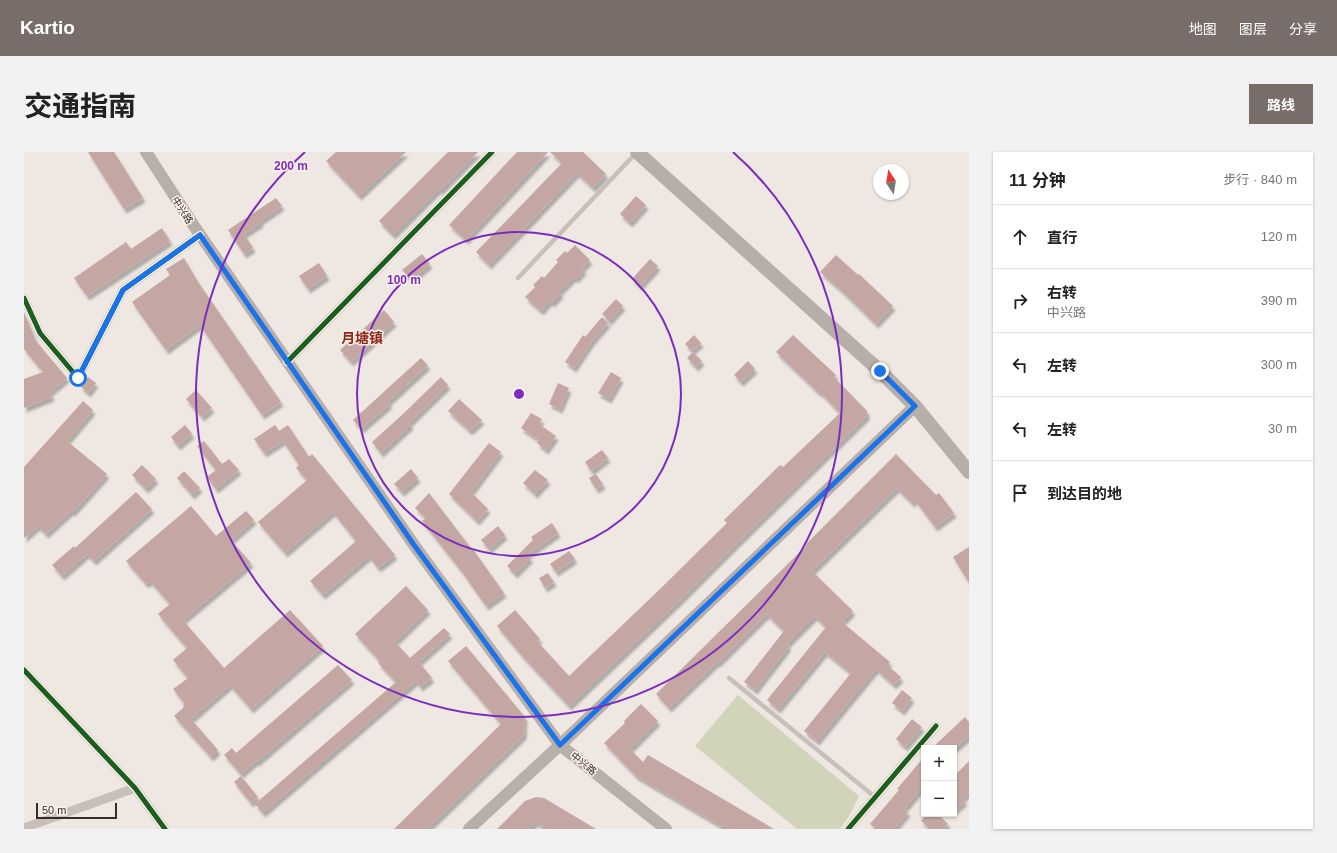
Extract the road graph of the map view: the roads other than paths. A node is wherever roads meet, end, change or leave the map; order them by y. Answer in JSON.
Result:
{"nodes":[{"id":1,"x":146,"y":152,"type":"edge"},
{"id":2,"x":492,"y":152,"type":"edge"},
{"id":3,"x":637,"y":152,"type":"edge"},
{"id":4,"x":200,"y":235,"type":"junction"},
{"id":5,"x":518,"y":278,"type":"dead end"},
{"id":6,"x":24,"y":298,"type":"edge"},
{"id":7,"x":287,"y":362,"type":"junction"},
{"id":8,"x":915,"y":406,"type":"junction"},
{"id":9,"x":969,"y":472,"type":"edge"},
{"id":10,"x":24,"y":670,"type":"edge"},
{"id":11,"x":729,"y":678,"type":"dead end"},
{"id":12,"x":936,"y":726,"type":"dead end"},
{"id":13,"x":560,"y":745,"type":"junction"},
{"id":14,"x":134,"y":788,"type":"junction"},
{"id":15,"x":875,"y":797,"type":"junction"},
{"id":16,"x":24,"y":828,"type":"edge"},
{"id":17,"x":165,"y":829,"type":"edge"},
{"id":18,"x":470,"y":829,"type":"edge"},
{"id":19,"x":666,"y":829,"type":"edge"},
{"id":20,"x":848,"y":829,"type":"edge"}],
"edges":[{"from":1,"to":4,"type":"main road","name":"中兴路"},
{"from":2,"to":7,"type":"street"},
{"from":3,"to":5,"type":"lane"},
{"from":3,"to":8,"type":"main road"},
{"from":4,"to":6,"type":"street"},
{"from":4,"to":7,"type":"main road","name":"中兴路"},
{"from":7,"to":13,"type":"main road","name":"中兴路"},
{"from":8,"to":9,"type":"main road"},
{"from":8,"to":13,"type":"main road"},
{"from":10,"to":14,"type":"street"},
{"from":11,"to":15,"type":"lane"},
{"from":12,"to":15,"type":"street"},
{"from":13,"to":18,"type":"main road"},
{"from":13,"to":19,"type":"main road","name":"中兴路"},
{"from":14,"to":16,"type":"street"},
{"from":14,"to":17,"type":"street"},
{"from":15,"to":20,"type":"street"}]}
